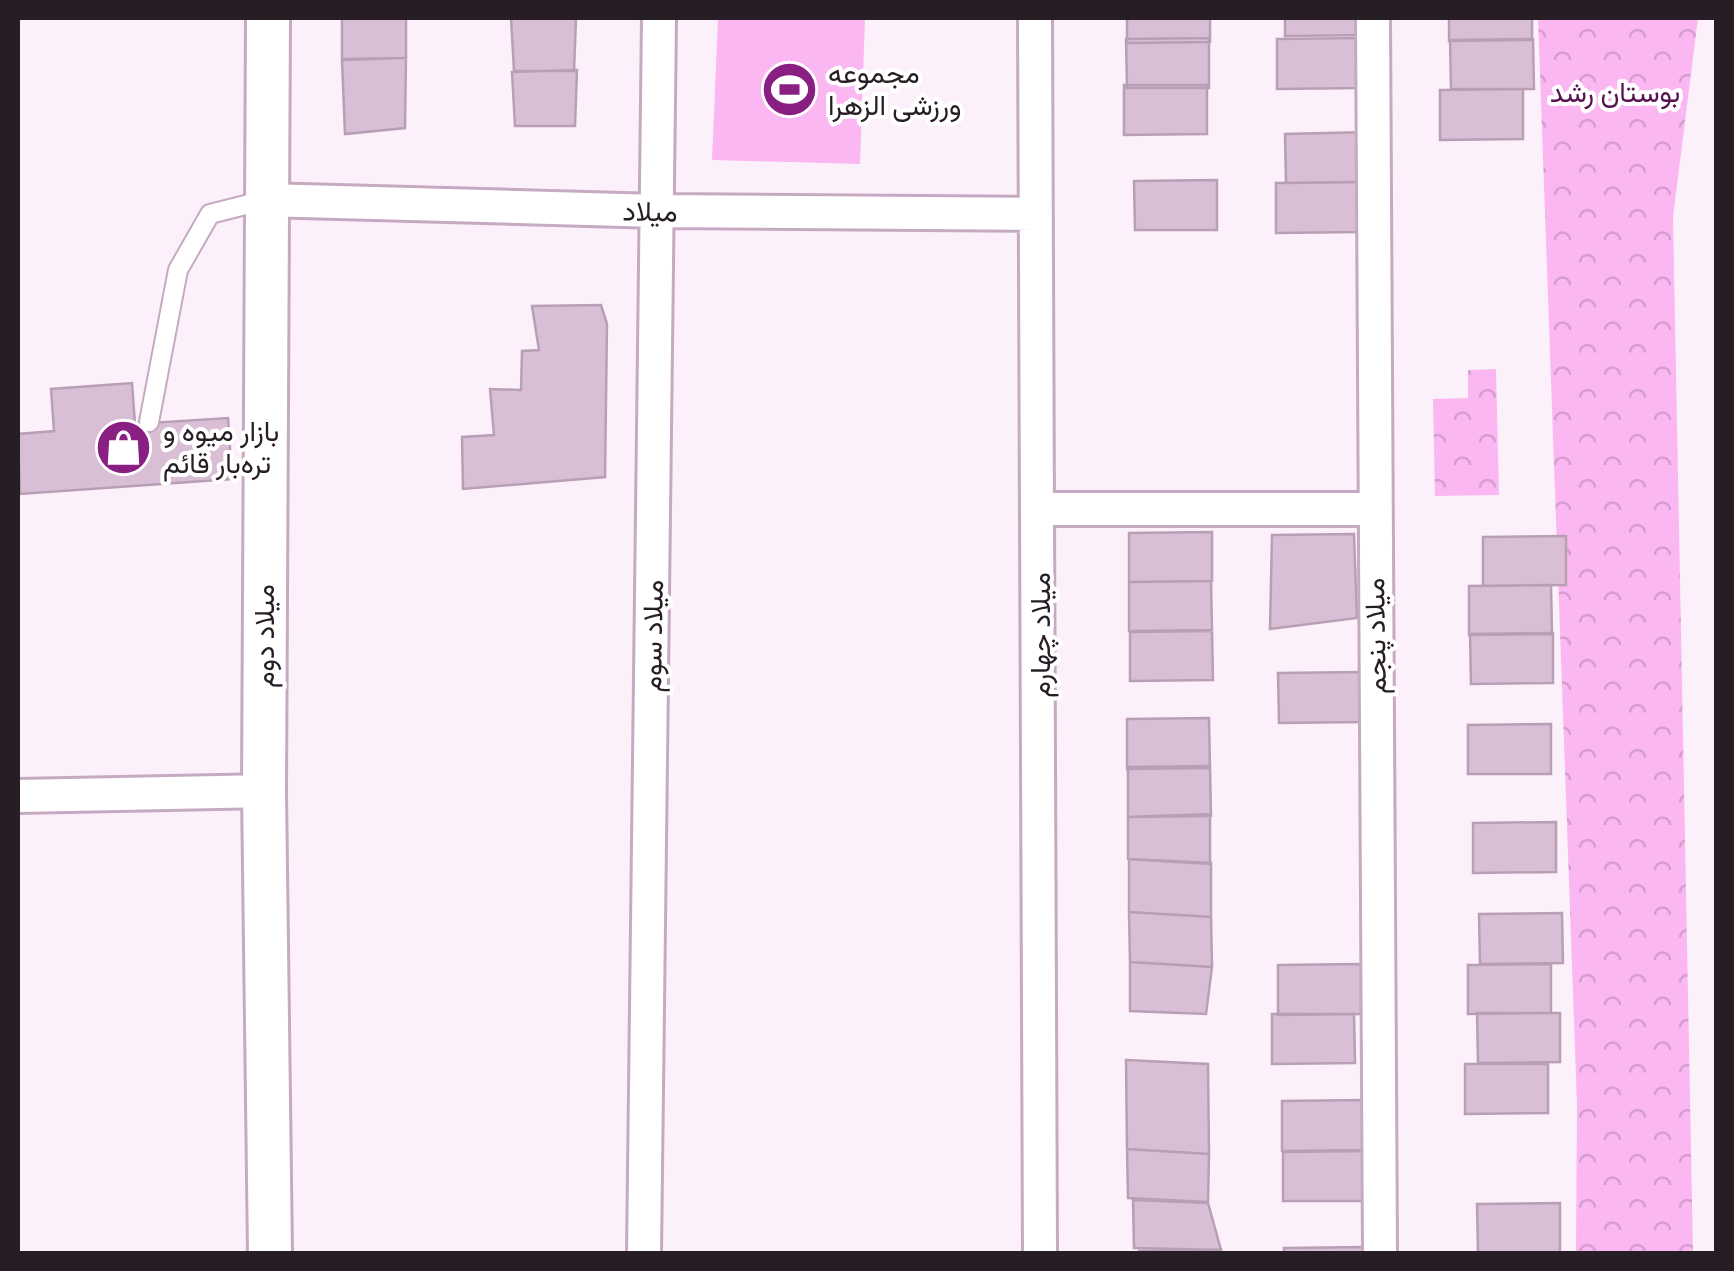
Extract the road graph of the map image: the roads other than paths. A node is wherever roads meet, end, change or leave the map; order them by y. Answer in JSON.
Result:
{"nodes":[{"id":1,"x":268,"y":18,"type":"edge"},
{"id":2,"x":658,"y":18,"type":"edge"},
{"id":3,"x":1035,"y":18,"type":"edge"},
{"id":4,"x":1374,"y":18,"type":"edge"},
{"id":5,"x":266,"y":200,"type":"junction"},
{"id":6,"x":658,"y":211,"type":"junction"},
{"id":7,"x":1034,"y":214,"type":"junction"},
{"id":8,"x":148,"y":422,"type":"dead end"},
{"id":9,"x":1040,"y":509,"type":"junction"},
{"id":10,"x":1373,"y":510,"type":"junction"},
{"id":11,"x":264,"y":791,"type":"junction"},
{"id":12,"x":18,"y":796,"type":"edge"},
{"id":13,"x":270,"y":1254,"type":"edge"},
{"id":14,"x":644,"y":1254,"type":"edge"},
{"id":15,"x":1040,"y":1254,"type":"edge"},
{"id":16,"x":1380,"y":1254,"type":"edge"}],
"edges":[{"from":1,"to":5,"type":"street","name":"میلاد دوم"},
{"from":2,"to":6,"type":"street","name":"میلاد سوم"},
{"from":3,"to":7,"type":"street","name":"میلاد چهارم"},
{"from":4,"to":10,"type":"street","name":"میلاد پنجم"},
{"from":5,"to":6,"type":"street","name":"میلاد"},
{"from":5,"to":8,"type":"lane"},
{"from":5,"to":11,"type":"street","name":"میلاد دوم"},
{"from":6,"to":7,"type":"street","name":"میلاد"},
{"from":6,"to":14,"type":"street","name":"میلاد سوم"},
{"from":7,"to":9,"type":"street","name":"میلاد چهارم"},
{"from":9,"to":10,"type":"street"},
{"from":9,"to":15,"type":"street","name":"میلاد چهارم"},
{"from":10,"to":16,"type":"street","name":"میلاد پنجم"},
{"from":11,"to":12,"type":"street"},
{"from":11,"to":13,"type":"street","name":"میلاد دوم"}]}
